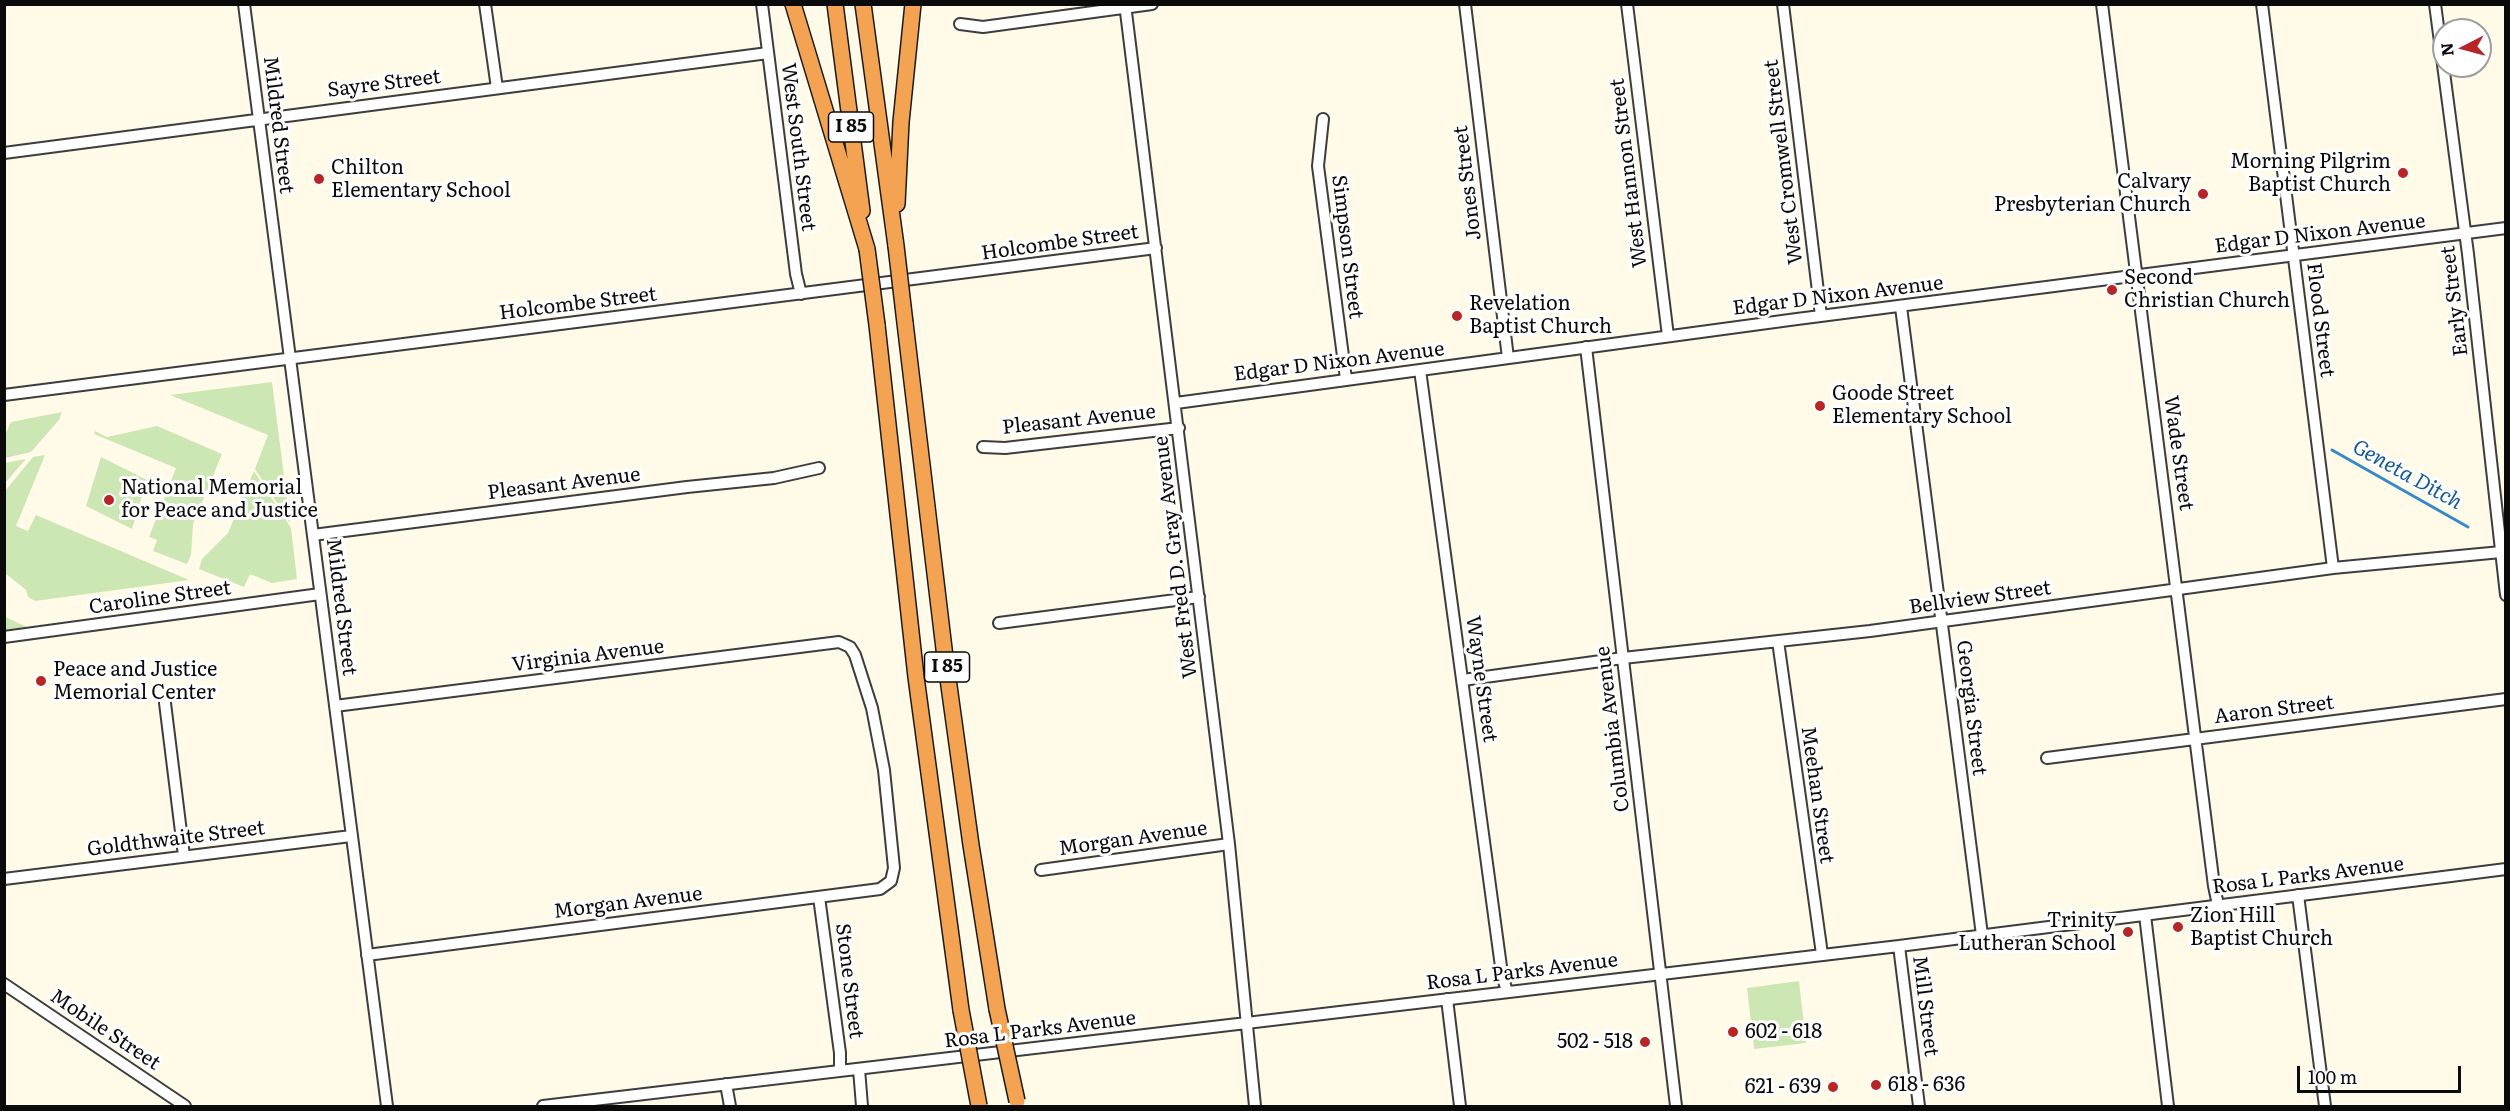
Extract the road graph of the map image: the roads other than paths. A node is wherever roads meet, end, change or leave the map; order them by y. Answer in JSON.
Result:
{"nodes":[{"id":1,"x":244,"y":4,"type":"edge"},
{"id":2,"x":485,"y":4,"type":"edge"},
{"id":3,"x":762,"y":4,"type":"edge"},
{"id":4,"x":793,"y":4,"type":"edge"},
{"id":5,"x":835,"y":4,"type":"edge"},
{"id":6,"x":863,"y":4,"type":"edge"},
{"id":7,"x":913,"y":4,"type":"edge"},
{"id":8,"x":1152,"y":4,"type":"edge"},
{"id":9,"x":1465,"y":4,"type":"edge"},
{"id":10,"x":1627,"y":4,"type":"edge"},
{"id":11,"x":1783,"y":4,"type":"edge"},
{"id":12,"x":2102,"y":4,"type":"edge"},
{"id":13,"x":2262,"y":4,"type":"edge"},
{"id":14,"x":2435,"y":4,"type":"edge"},
{"id":15,"x":1126,"y":6,"type":"edge"},
{"id":16,"x":960,"y":24,"type":"dead end"},
{"id":17,"x":768,"y":53,"type":"junction"},
{"id":18,"x":497,"y":88,"type":"junction"},
{"id":19,"x":259,"y":118,"type":"junction"},
{"id":20,"x":1323,"y":119,"type":"dead end"},
{"id":21,"x":4,"y":153,"type":"edge"},
{"id":22,"x":2505,"y":228,"type":"edge"},
{"id":23,"x":2465,"y":233,"type":"junction"},
{"id":24,"x":896,"y":246,"type":"junction"},
{"id":25,"x":1156,"y":248,"type":"junction"},
{"id":26,"x":867,"y":249,"type":"junction"},
{"id":27,"x":2294,"y":254,"type":"junction"},
{"id":28,"x":2138,"y":276,"type":"junction"},
{"id":29,"x":801,"y":294,"type":"junction"},
{"id":30,"x":1901,"y":307,"type":"junction"},
{"id":31,"x":1821,"y":316,"type":"junction"},
{"id":32,"x":1668,"y":336,"type":"junction"},
{"id":33,"x":1586,"y":347,"type":"junction"},
{"id":34,"x":1508,"y":358,"type":"junction"},
{"id":35,"x":290,"y":359,"type":"junction"},
{"id":36,"x":1420,"y":370,"type":"junction"},
{"id":37,"x":1346,"y":380,"type":"junction"},
{"id":38,"x":4,"y":395,"type":"edge"},
{"id":39,"x":1176,"y":403,"type":"junction"},
{"id":40,"x":1179,"y":428,"type":"junction"},
{"id":41,"x":983,"y":447,"type":"dead end"},
{"id":42,"x":819,"y":468,"type":"dead end"},
{"id":43,"x":313,"y":535,"type":"junction"},
{"id":44,"x":2501,"y":552,"type":"junction"},
{"id":45,"x":2333,"y":568,"type":"junction"},
{"id":46,"x":2178,"y":590,"type":"junction"},
{"id":47,"x":320,"y":594,"type":"junction"},
{"id":48,"x":2505,"y":595,"type":"edge"},
{"id":49,"x":1199,"y":597,"type":"junction"},
{"id":50,"x":1941,"y":621,"type":"junction"},
{"id":51,"x":999,"y":623,"type":"dead end"},
{"id":52,"x":4,"y":637,"type":"edge"},
{"id":53,"x":1778,"y":641,"type":"junction"},
{"id":54,"x":1623,"y":658,"type":"junction"},
{"id":55,"x":1463,"y":680,"type":"junction"},
{"id":56,"x":2505,"y":699,"type":"edge"},
{"id":57,"x":165,"y":703,"type":"dead end"},
{"id":58,"x":336,"y":706,"type":"junction"},
{"id":59,"x":2196,"y":738,"type":"junction"},
{"id":60,"x":2047,"y":758,"type":"dead end"},
{"id":61,"x":351,"y":836,"type":"junction"},
{"id":62,"x":1229,"y":844,"type":"junction"},
{"id":63,"x":184,"y":856,"type":"junction"},
{"id":64,"x":2505,"y":869,"type":"edge"},
{"id":65,"x":1041,"y":870,"type":"dead end"},
{"id":66,"x":4,"y":879,"type":"edge"},
{"id":67,"x":891,"y":881,"type":"joint"},
{"id":68,"x":2298,"y":895,"type":"junction"},
{"id":69,"x":819,"y":897,"type":"junction"},
{"id":70,"x":2218,"y":905,"type":"junction"},
{"id":71,"x":2145,"y":915,"type":"junction"},
{"id":72,"x":1982,"y":935,"type":"junction"},
{"id":73,"x":1899,"y":946,"type":"junction"},
{"id":74,"x":1822,"y":954,"type":"junction"},
{"id":75,"x":367,"y":955,"type":"junction"},
{"id":76,"x":1661,"y":974,"type":"junction"},
{"id":77,"x":4,"y":984,"type":"edge"},
{"id":78,"x":1507,"y":992,"type":"junction"},
{"id":79,"x":1447,"y":999,"type":"junction"},
{"id":80,"x":1246,"y":1023,"type":"junction"},
{"id":81,"x":859,"y":1069,"type":"junction"},
{"id":82,"x":840,"y":1070,"type":"junction"},
{"id":83,"x":726,"y":1084,"type":"junction"},
{"id":84,"x":1017,"y":1104,"type":"edge"},
{"id":85,"x":979,"y":1106,"type":"edge"},
{"id":86,"x":185,"y":1107,"type":"edge"},
{"id":87,"x":387,"y":1107,"type":"edge"},
{"id":88,"x":543,"y":1107,"type":"edge"},
{"id":89,"x":730,"y":1107,"type":"edge"},
{"id":90,"x":862,"y":1107,"type":"edge"},
{"id":91,"x":1255,"y":1107,"type":"edge"},
{"id":92,"x":1460,"y":1107,"type":"edge"},
{"id":93,"x":1676,"y":1107,"type":"edge"},
{"id":94,"x":1919,"y":1107,"type":"edge"},
{"id":95,"x":2168,"y":1107,"type":"edge"},
{"id":96,"x":2325,"y":1107,"type":"edge"}],
"edges":[{"from":1,"to":19,"type":"street","name":"Mildred Street"},
{"from":2,"to":18,"type":"street"},
{"from":3,"to":17,"type":"street","name":"West South Street"},
{"from":4,"to":26,"type":"highway"},
{"from":5,"to":26,"type":"highway","number":"I 85"},
{"from":6,"to":24,"type":"highway","number":"I 85"},
{"from":7,"to":24,"type":"highway"},
{"from":8,"to":15,"type":"street"},
{"from":9,"to":34,"type":"street","name":"Jones Street"},
{"from":10,"to":32,"type":"street","name":"West Hannon Street"},
{"from":11,"to":31,"type":"street","name":"West Cromwell Street"},
{"from":12,"to":28,"type":"street","name":"Wade Street"},
{"from":13,"to":27,"type":"street","name":"Flood Street"},
{"from":14,"to":23,"type":"street","name":"Early Street"},
{"from":15,"to":16,"type":"street"},
{"from":15,"to":25,"type":"street","name":"West Fred D. Gray Avenue"},
{"from":17,"to":18,"type":"street","name":"Sayre Street"},
{"from":17,"to":29,"type":"street","name":"West South Street"},
{"from":18,"to":19,"type":"street","name":"Sayre Street"},
{"from":19,"to":21,"type":"street","name":"Sayre Street"},
{"from":19,"to":35,"type":"street","name":"Mildred Street"},
{"from":20,"to":37,"type":"street","name":"Simpson Street"},
{"from":22,"to":23,"type":"street","name":"Edgar D Nixon Avenue"},
{"from":23,"to":27,"type":"street","name":"Edgar D Nixon Avenue"},
{"from":23,"to":44,"type":"street","name":"Early Street"},
{"from":24,"to":84,"type":"highway","number":"I 85","bridge":true},
{"from":25,"to":29,"type":"street","name":"Holcombe Street"},
{"from":25,"to":39,"type":"street","name":"West Fred D. Gray Avenue"},
{"from":26,"to":85,"type":"highway","number":"I 85","bridge":true},
{"from":27,"to":28,"type":"street","name":"Edgar D Nixon Avenue"},
{"from":27,"to":45,"type":"street","name":"Flood Street"},
{"from":28,"to":30,"type":"street","name":"Edgar D Nixon Avenue"},
{"from":28,"to":46,"type":"street","name":"Wade Street"},
{"from":29,"to":35,"type":"street","name":"Holcombe Street"},
{"from":30,"to":31,"type":"street","name":"Edgar D Nixon Avenue"},
{"from":30,"to":50,"type":"street","name":"Georgia Street"},
{"from":31,"to":32,"type":"street","name":"Edgar D Nixon Avenue"},
{"from":32,"to":33,"type":"street","name":"Edgar D Nixon Avenue"},
{"from":33,"to":34,"type":"street","name":"Edgar D Nixon Avenue"},
{"from":33,"to":54,"type":"street","name":"Columbia Avenue"},
{"from":34,"to":36,"type":"street","name":"Edgar D Nixon Avenue"},
{"from":35,"to":38,"type":"street","name":"Holcombe Street"},
{"from":35,"to":43,"type":"street","name":"Mildred Street"},
{"from":36,"to":37,"type":"street","name":"Edgar D Nixon Avenue"},
{"from":36,"to":55,"type":"street","name":"Wayne Street"},
{"from":37,"to":39,"type":"street","name":"Edgar D Nixon Avenue"},
{"from":39,"to":40,"type":"street","name":"West Fred D. Gray Avenue"},
{"from":40,"to":41,"type":"street","name":"Pleasant Avenue"},
{"from":40,"to":49,"type":"street","name":"West Fred D. Gray Avenue"},
{"from":42,"to":43,"type":"street","name":"Pleasant Avenue"},
{"from":43,"to":47,"type":"street","name":"Mildred Street"},
{"from":44,"to":45,"type":"street","name":"Bellview Street"},
{"from":44,"to":48,"type":"street","name":"Early Street"},
{"from":45,"to":46,"type":"street","name":"Bellview Street"},
{"from":46,"to":50,"type":"street","name":"Bellview Street"},
{"from":46,"to":59,"type":"street","name":"Wade Street"},
{"from":47,"to":52,"type":"street","name":"Caroline Street"},
{"from":47,"to":58,"type":"street","name":"Mildred Street"},
{"from":49,"to":51,"type":"street"},
{"from":49,"to":62,"type":"street","name":"West Fred D. Gray Avenue"},
{"from":50,"to":53,"type":"street","name":"Bellview Street"},
{"from":50,"to":72,"type":"street","name":"Georgia Street"},
{"from":53,"to":54,"type":"street","name":"Bellview Street"},
{"from":53,"to":74,"type":"street","name":"Meehan Street"},
{"from":54,"to":55,"type":"street","name":"Bellview Street"},
{"from":54,"to":76,"type":"street","name":"Columbia Avenue"},
{"from":55,"to":78,"type":"street","name":"Wayne Street"},
{"from":56,"to":59,"type":"street","name":"Aaron Street"},
{"from":57,"to":63,"type":"street"},
{"from":58,"to":61,"type":"street","name":"Mildred Street"},
{"from":58,"to":67,"type":"street","name":"Virginia Avenue"},
{"from":59,"to":60,"type":"street","name":"Aaron Street"},
{"from":59,"to":70,"type":"street","name":"Wade Street"},
{"from":61,"to":63,"type":"street","name":"Goldthwaite Street"},
{"from":61,"to":75,"type":"street","name":"Mildred Street"},
{"from":62,"to":65,"type":"street","name":"Morgan Avenue"},
{"from":62,"to":80,"type":"street","name":"West Fred D. Gray Avenue"},
{"from":63,"to":66,"type":"street","name":"Goldthwaite Street"},
{"from":64,"to":68,"type":"street","name":"Rosa L Parks Avenue"},
{"from":67,"to":69,"type":"street","name":"Morgan Avenue"},
{"from":68,"to":70,"type":"street","name":"Rosa L Parks Avenue"},
{"from":68,"to":96,"type":"street"},
{"from":69,"to":75,"type":"street","name":"Morgan Avenue"},
{"from":69,"to":82,"type":"street","name":"Stone Street"},
{"from":70,"to":71,"type":"street","name":"Rosa L Parks Avenue"},
{"from":71,"to":72,"type":"street","name":"Rosa L Parks Avenue"},
{"from":71,"to":95,"type":"street"},
{"from":72,"to":73,"type":"street","name":"Rosa L Parks Avenue"},
{"from":73,"to":74,"type":"street","name":"Rosa L Parks Avenue"},
{"from":73,"to":94,"type":"street","name":"Mill Street"},
{"from":74,"to":76,"type":"street","name":"Rosa L Parks Avenue"},
{"from":75,"to":87,"type":"street","name":"Mildred Street"},
{"from":76,"to":78,"type":"street","name":"Rosa L Parks Avenue"},
{"from":76,"to":93,"type":"street","name":"Columbia Avenue"},
{"from":77,"to":86,"type":"street","name":"Mobile Street"},
{"from":78,"to":79,"type":"street","name":"Rosa L Parks Avenue"},
{"from":79,"to":80,"type":"street","name":"Rosa L Parks Avenue"},
{"from":79,"to":92,"type":"street"},
{"from":80,"to":81,"type":"street","name":"Rosa L Parks Avenue"},
{"from":80,"to":91,"type":"street","name":"West Fred D. Gray Avenue"},
{"from":81,"to":82,"type":"street","name":"Rosa L Parks Avenue"},
{"from":81,"to":90,"type":"street"},
{"from":82,"to":83,"type":"street","name":"Rosa L Parks Avenue"},
{"from":83,"to":88,"type":"street","name":"Rosa L Parks Avenue"},
{"from":83,"to":89,"type":"street"}]}
